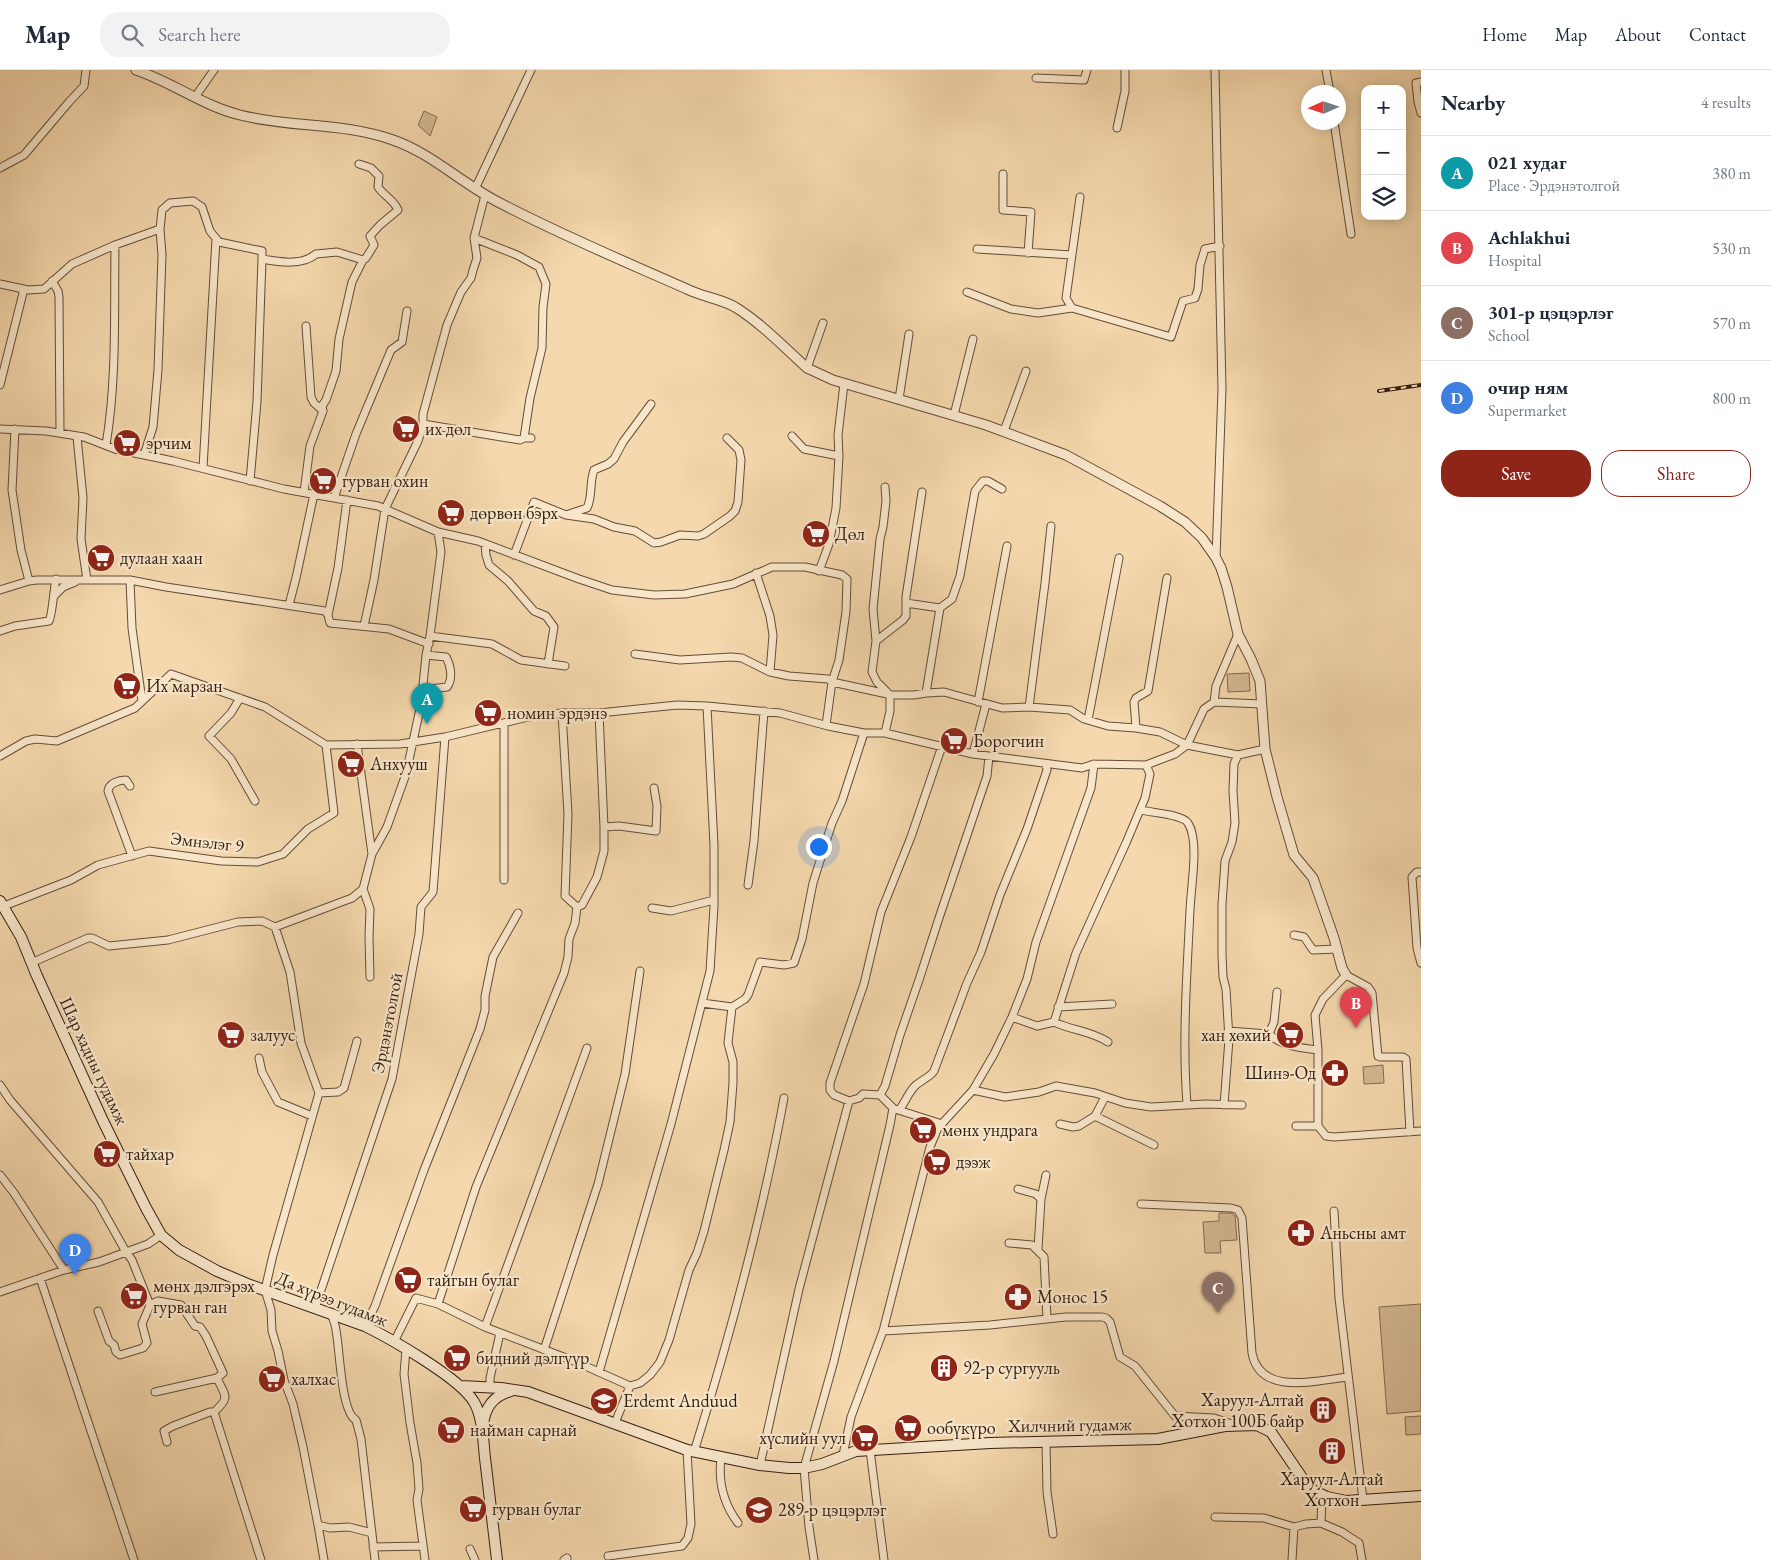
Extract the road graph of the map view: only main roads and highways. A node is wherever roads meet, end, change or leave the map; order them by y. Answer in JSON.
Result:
{"nodes":[{"id":1,"x":2,"y":904,"type":"edge"},
{"id":2,"x":161,"y":1234,"type":"joint"},
{"id":3,"x":460,"y":1386,"type":"junction"},
{"id":4,"x":518,"y":1390,"type":"junction"},
{"id":5,"x":475,"y":1402,"type":"junction"},
{"id":6,"x":488,"y":1406,"type":"junction"},
{"id":7,"x":482,"y":1434,"type":"junction"},
{"id":8,"x":1421,"y":1496,"type":"edge"},
{"id":9,"x":497,"y":1560,"type":"edge"}],
"edges":[{"from":1,"to":2,"type":"main road","name":"Шар хадны гудамж"},
{"from":2,"to":3,"type":"main road","name":"Да хүрээ гудамж"},
{"from":3,"to":4,"type":"main road","name":"Хилчний гудамж"},
{"from":3,"to":5,"type":"main road","name":"Да хүрээ гудамж"},
{"from":4,"to":6,"type":"main road"},
{"from":4,"to":8,"type":"main road","name":"Хилчний гудамж"},
{"from":5,"to":6,"type":"main road"},
{"from":5,"to":7,"type":"main road"},
{"from":6,"to":7,"type":"main road"},
{"from":7,"to":9,"type":"main road"}]}
